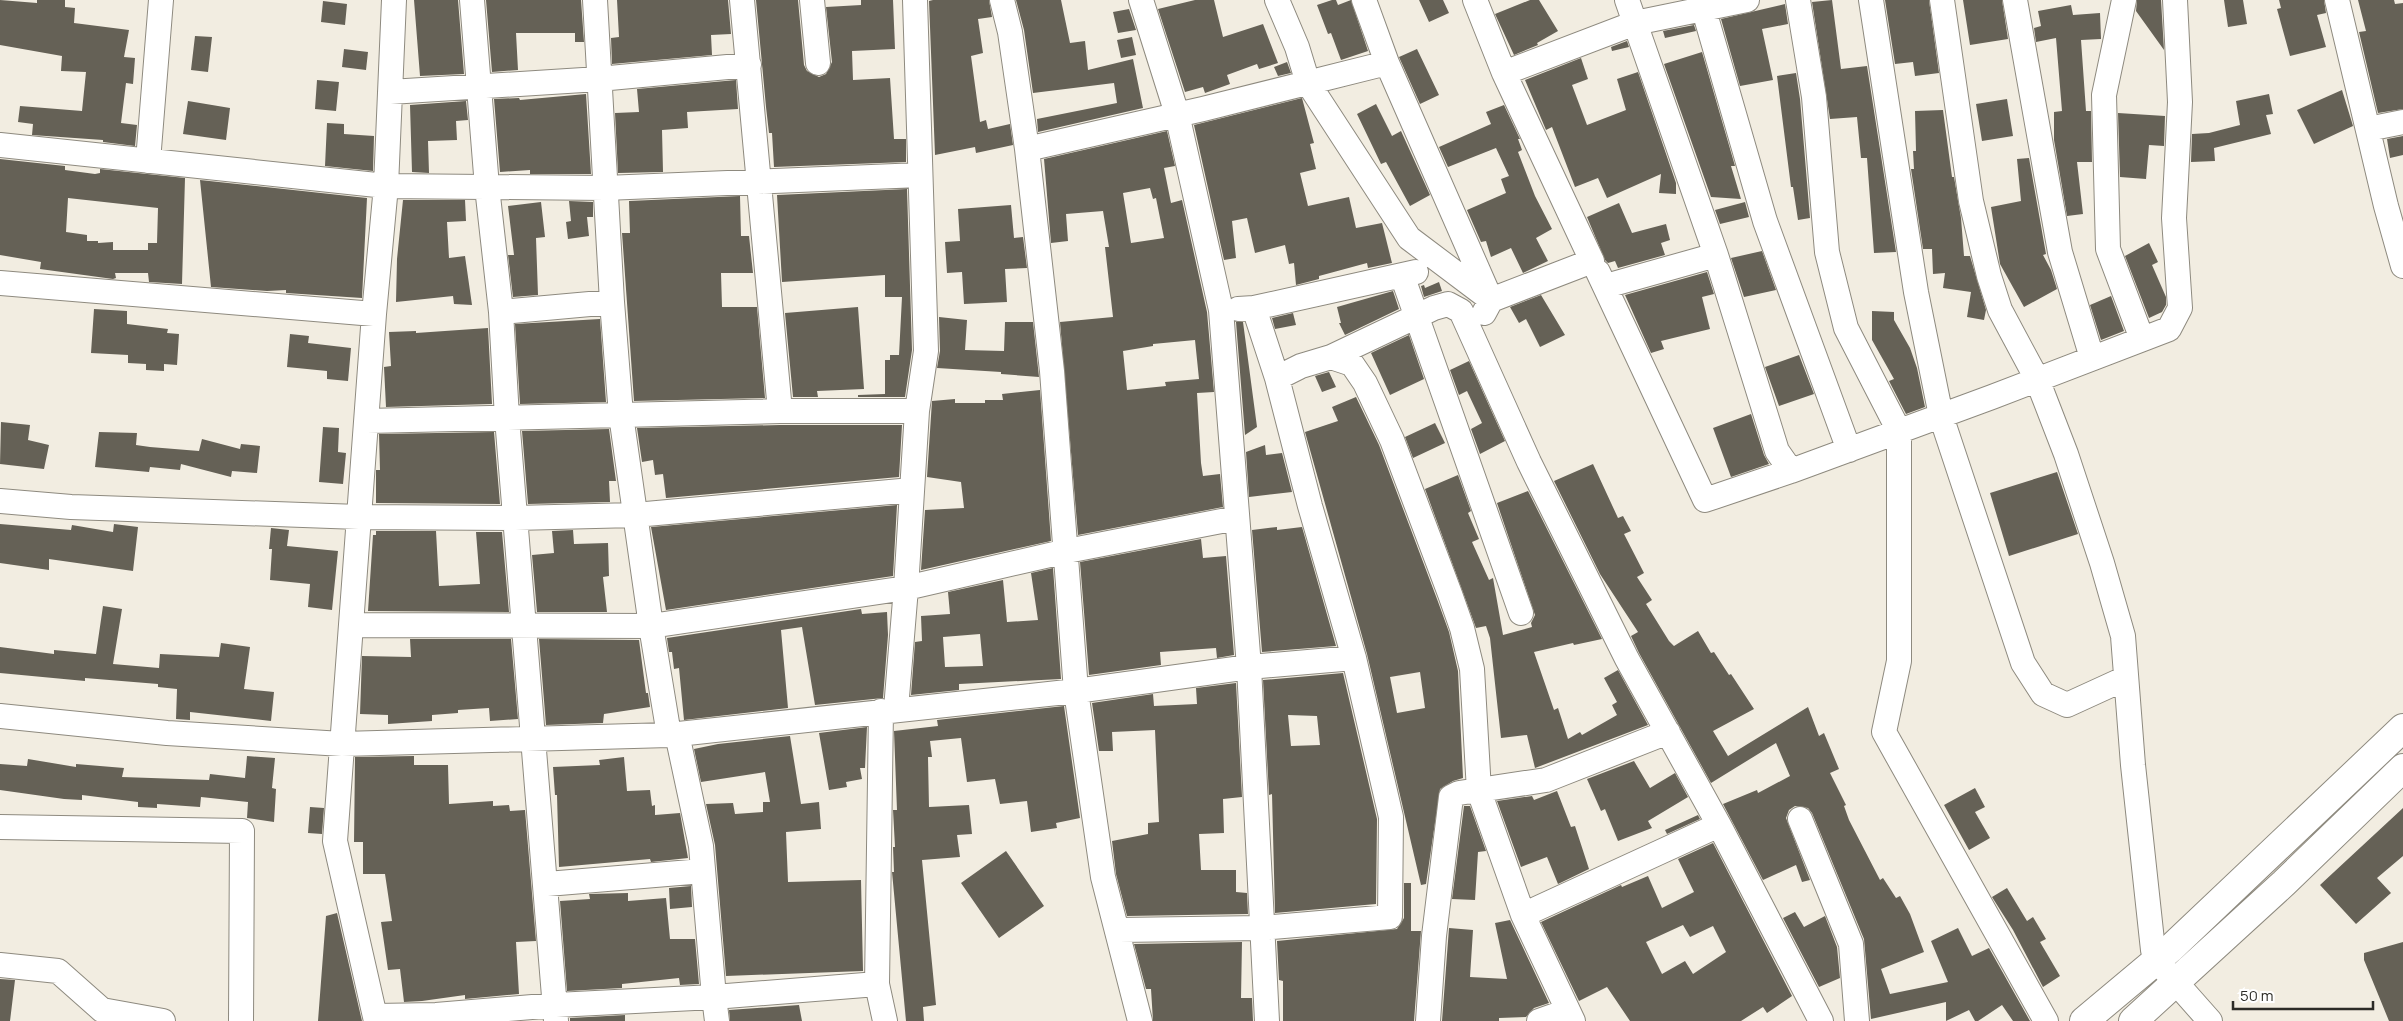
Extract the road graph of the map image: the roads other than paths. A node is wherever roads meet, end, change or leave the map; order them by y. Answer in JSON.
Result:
{"nodes":[{"id":1,"x":161,"y":0,"type":"edge"},
{"id":2,"x":394,"y":0,"type":"edge"},
{"id":3,"x":472,"y":0,"type":"edge"},
{"id":4,"x":595,"y":0,"type":"edge"},
{"id":5,"x":742,"y":0,"type":"edge"},
{"id":6,"x":812,"y":0,"type":"edge"},
{"id":7,"x":915,"y":0,"type":"edge"},
{"id":8,"x":1002,"y":0,"type":"edge"},
{"id":9,"x":1142,"y":0,"type":"edge"},
{"id":10,"x":1277,"y":0,"type":"edge"},
{"id":11,"x":1364,"y":0,"type":"edge"},
{"id":12,"x":1475,"y":0,"type":"edge"},
{"id":13,"x":1627,"y":0,"type":"edge"},
{"id":14,"x":1746,"y":0,"type":"edge"},
{"id":15,"x":1798,"y":0,"type":"edge"},
{"id":16,"x":1871,"y":0,"type":"edge"},
{"id":17,"x":1942,"y":0,"type":"edge"},
{"id":18,"x":2015,"y":0,"type":"edge"},
{"id":19,"x":2124,"y":0,"type":"edge"},
{"id":20,"x":2175,"y":0,"type":"edge"},
{"id":21,"x":2337,"y":0,"type":"edge"},
{"id":22,"x":1702,"y":4,"type":"edge"},
{"id":23,"x":1635,"y":24,"type":"junction"},
{"id":24,"x":818,"y":63,"type":"dead end"},
{"id":25,"x":1387,"y":63,"type":"junction"},
{"id":26,"x":749,"y":65,"type":"junction"},
{"id":27,"x":1504,"y":73,"type":"junction"},
{"id":28,"x":599,"y":79,"type":"junction"},
{"id":29,"x":1313,"y":82,"type":"junction"},
{"id":30,"x":478,"y":87,"type":"junction"},
{"id":31,"x":390,"y":92,"type":"junction"},
{"id":32,"x":1176,"y":114,"type":"junction"},
{"id":33,"x":2403,"y":122,"type":"edge"},
{"id":34,"x":2368,"y":130,"type":"junction"},
{"id":35,"x":0,"y":145,"type":"edge"},
{"id":36,"x":1027,"y":149,"type":"junction"},
{"id":37,"x":148,"y":161,"type":"junction"},
{"id":38,"x":920,"y":175,"type":"junction"},
{"id":39,"x":758,"y":180,"type":"junction"},
{"id":40,"x":386,"y":186,"type":"junction"},
{"id":41,"x":487,"y":187,"type":"junction"},
{"id":42,"x":606,"y":188,"type":"junction"},
{"id":43,"x":1716,"y":254,"type":"junction"},
{"id":44,"x":1592,"y":261,"type":"junction"},
{"id":45,"x":2403,"y":264,"type":"edge"},
{"id":46,"x":0,"y":283,"type":"edge"},
{"id":47,"x":1606,"y":286,"type":"junction"},
{"id":48,"x":1491,"y":300,"type":"junction"},
{"id":49,"x":612,"y":302,"type":"junction"},
{"id":50,"x":1254,"y":308,"type":"junction"},
{"id":51,"x":1221,"y":310,"type":"junction"},
{"id":52,"x":501,"y":312,"type":"junction"},
{"id":53,"x":374,"y":314,"type":"junction"},
{"id":54,"x":1417,"y":317,"type":"junction"},
{"id":55,"x":1472,"y":333,"type":"junction"},
{"id":56,"x":2142,"y":339,"type":"junction"},
{"id":57,"x":1332,"y":357,"type":"junction"},
{"id":58,"x":2092,"y":358,"type":"junction"},
{"id":59,"x":1278,"y":378,"type":"junction"},
{"id":60,"x":2037,"y":379,"type":"junction"},
{"id":61,"x":917,"y":410,"type":"junction"},
{"id":62,"x":780,"y":411,"type":"junction"},
{"id":63,"x":621,"y":415,"type":"junction"},
{"id":64,"x":1941,"y":416,"type":"junction"},
{"id":65,"x":507,"y":418,"type":"junction"},
{"id":66,"x":368,"y":421,"type":"junction"},
{"id":67,"x":1899,"y":432,"type":"junction"},
{"id":68,"x":1849,"y":450,"type":"junction"},
{"id":69,"x":1791,"y":471,"type":"junction"},
{"id":70,"x":912,"y":490,"type":"junction"},
{"id":71,"x":0,"y":501,"type":"edge"},
{"id":72,"x":636,"y":514,"type":"junction"},
{"id":73,"x":359,"y":517,"type":"junction"},
{"id":74,"x":515,"y":518,"type":"junction"},
{"id":75,"x":1237,"y":518,"type":"junction"},
{"id":76,"x":1067,"y":551,"type":"junction"},
{"id":77,"x":906,"y":588,"type":"junction"},
{"id":78,"x":1521,"y":613,"type":"dead end"},
{"id":79,"x":352,"y":625,"type":"junction"},
{"id":80,"x":525,"y":626,"type":"junction"},
{"id":81,"x":651,"y":626,"type":"junction"},
{"id":82,"x":1354,"y":658,"type":"junction"},
{"id":83,"x":1249,"y":667,"type":"junction"},
{"id":84,"x":2126,"y":678,"type":"junction"},
{"id":85,"x":1076,"y":691,"type":"junction"},
{"id":86,"x":888,"y":710,"type":"junction"},
{"id":87,"x":0,"y":716,"type":"edge"},
{"id":88,"x":2403,"y":728,"type":"edge"},
{"id":89,"x":1668,"y":732,"type":"junction"},
{"id":90,"x":673,"y":734,"type":"junction"},
{"id":91,"x":535,"y":739,"type":"junction"},
{"id":92,"x":342,"y":744,"type":"junction"},
{"id":93,"x":2403,"y":768,"type":"edge"},
{"id":94,"x":1479,"y":791,"type":"junction"},
{"id":95,"x":1800,"y":818,"type":"dead end"},
{"id":96,"x":1720,"y":825,"type":"junction"},
{"id":97,"x":0,"y":827,"type":"edge"},
{"id":98,"x":703,"y":871,"type":"junction"},
{"id":99,"x":546,"y":884,"type":"junction"},
{"id":100,"x":1523,"y":915,"type":"junction"},
{"id":101,"x":1262,"y":928,"type":"junction"},
{"id":102,"x":1119,"y":930,"type":"junction"},
{"id":103,"x":2156,"y":960,"type":"junction"},
{"id":104,"x":0,"y":965,"type":"edge"},
{"id":105,"x":2176,"y":983,"type":"junction"},
{"id":106,"x":878,"y":984,"type":"junction"},
{"id":107,"x":714,"y":997,"type":"junction"},
{"id":108,"x":556,"y":1013,"type":"edge"},
{"id":109,"x":101,"y":1016,"type":"edge"},
{"id":110,"x":1570,"y":1016,"type":"edge"},
{"id":111,"x":375,"y":1018,"type":"edge"},
{"id":112,"x":163,"y":1021,"type":"edge"},
{"id":113,"x":241,"y":1021,"type":"edge"},
{"id":114,"x":717,"y":1021,"type":"edge"},
{"id":115,"x":884,"y":1021,"type":"edge"},
{"id":116,"x":1140,"y":1021,"type":"edge"},
{"id":117,"x":1267,"y":1021,"type":"edge"},
{"id":118,"x":1428,"y":1021,"type":"edge"},
{"id":119,"x":1540,"y":1021,"type":"edge"},
{"id":120,"x":1821,"y":1021,"type":"edge"},
{"id":121,"x":1857,"y":1021,"type":"edge"},
{"id":122,"x":2046,"y":1021,"type":"edge"},
{"id":123,"x":2084,"y":1021,"type":"edge"},
{"id":124,"x":2133,"y":1021,"type":"edge"},
{"id":125,"x":2210,"y":1021,"type":"edge"}],
"edges":[{"from":1,"to":37,"type":"street"},
{"from":2,"to":31,"type":"street"},
{"from":3,"to":30,"type":"street"},
{"from":4,"to":28,"type":"street"},
{"from":5,"to":26,"type":"street"},
{"from":6,"to":24,"type":"street"},
{"from":7,"to":38,"type":"street"},
{"from":8,"to":36,"type":"street"},
{"from":9,"to":32,"type":"street"},
{"from":10,"to":29,"type":"street"},
{"from":11,"to":25,"type":"street"},
{"from":12,"to":27,"type":"street"},
{"from":13,"to":23,"type":"street"},
{"from":14,"to":22,"type":"street"},
{"from":15,"to":67,"type":"street"},
{"from":16,"to":64,"type":"street"},
{"from":17,"to":60,"type":"street"},
{"from":18,"to":58,"type":"street"},
{"from":19,"to":56,"type":"street"},
{"from":20,"to":56,"type":"street"},
{"from":21,"to":34,"type":"street"},
{"from":22,"to":23,"type":"street"},
{"from":22,"to":68,"type":"street"},
{"from":23,"to":27,"type":"street"},
{"from":23,"to":43,"type":"street"},
{"from":25,"to":29,"type":"street"},
{"from":25,"to":48,"type":"street"},
{"from":26,"to":28,"type":"street"},
{"from":26,"to":39,"type":"street"},
{"from":27,"to":44,"type":"street"},
{"from":28,"to":30,"type":"street"},
{"from":28,"to":42,"type":"street"},
{"from":29,"to":32,"type":"street"},
{"from":29,"to":48,"type":"street"},
{"from":30,"to":31,"type":"street"},
{"from":30,"to":41,"type":"street"},
{"from":31,"to":40,"type":"street"},
{"from":32,"to":36,"type":"street"},
{"from":32,"to":51,"type":"street"},
{"from":33,"to":34,"type":"street"},
{"from":34,"to":45,"type":"street"},
{"from":35,"to":37,"type":"street"},
{"from":36,"to":76,"type":"street"},
{"from":37,"to":40,"type":"street"},
{"from":38,"to":39,"type":"street"},
{"from":38,"to":61,"type":"street"},
{"from":39,"to":42,"type":"street"},
{"from":39,"to":62,"type":"street"},
{"from":40,"to":41,"type":"street"},
{"from":40,"to":53,"type":"street"},
{"from":41,"to":42,"type":"street"},
{"from":41,"to":52,"type":"street"},
{"from":42,"to":49,"type":"street"},
{"from":43,"to":47,"type":"street"},
{"from":43,"to":69,"type":"street"},
{"from":44,"to":47,"type":"street"},
{"from":44,"to":48,"type":"street"},
{"from":46,"to":53,"type":"street"},
{"from":47,"to":69,"type":"street"},
{"from":48,"to":55,"type":"street"},
{"from":49,"to":52,"type":"street"},
{"from":49,"to":63,"type":"street"},
{"from":50,"to":51,"type":"street"},
{"from":50,"to":54,"type":"street"},
{"from":50,"to":59,"type":"street"},
{"from":51,"to":75,"type":"street"},
{"from":52,"to":65,"type":"street"},
{"from":53,"to":66,"type":"street"},
{"from":54,"to":55,"type":"street"},
{"from":54,"to":57,"type":"street"},
{"from":54,"to":78,"type":"street"},
{"from":55,"to":89,"type":"street"},
{"from":56,"to":58,"type":"street"},
{"from":57,"to":59,"type":"street"},
{"from":57,"to":94,"type":"street"},
{"from":58,"to":60,"type":"street"},
{"from":59,"to":82,"type":"street"},
{"from":60,"to":64,"type":"street"},
{"from":60,"to":84,"type":"street"},
{"from":61,"to":62,"type":"street"},
{"from":61,"to":70,"type":"street"},
{"from":62,"to":63,"type":"street"},
{"from":63,"to":65,"type":"street"},
{"from":63,"to":72,"type":"street"},
{"from":64,"to":67,"type":"street"},
{"from":64,"to":84,"type":"street"},
{"from":65,"to":66,"type":"street"},
{"from":65,"to":74,"type":"street"},
{"from":66,"to":73,"type":"street"},
{"from":67,"to":68,"type":"street"},
{"from":67,"to":122,"type":"street"},
{"from":68,"to":69,"type":"street"},
{"from":70,"to":72,"type":"street"},
{"from":70,"to":77,"type":"street"},
{"from":71,"to":73,"type":"street"},
{"from":72,"to":74,"type":"street"},
{"from":72,"to":81,"type":"street"},
{"from":73,"to":74,"type":"street"},
{"from":73,"to":79,"type":"street"},
{"from":74,"to":80,"type":"street"},
{"from":75,"to":76,"type":"street"},
{"from":75,"to":83,"type":"street"},
{"from":76,"to":77,"type":"street"},
{"from":76,"to":85,"type":"street"},
{"from":77,"to":81,"type":"street"},
{"from":77,"to":86,"type":"street"},
{"from":79,"to":80,"type":"street"},
{"from":79,"to":92,"type":"street"},
{"from":80,"to":81,"type":"street"},
{"from":80,"to":91,"type":"street"},
{"from":81,"to":90,"type":"street"},
{"from":82,"to":83,"type":"street"},
{"from":82,"to":101,"type":"street"},
{"from":83,"to":85,"type":"street"},
{"from":83,"to":101,"type":"street"},
{"from":84,"to":103,"type":"street"},
{"from":85,"to":86,"type":"street"},
{"from":85,"to":102,"type":"street"},
{"from":86,"to":90,"type":"street"},
{"from":86,"to":106,"type":"street"},
{"from":87,"to":92,"type":"street"},
{"from":88,"to":103,"type":"main road"},
{"from":89,"to":94,"type":"street"},
{"from":89,"to":96,"type":"street"},
{"from":90,"to":91,"type":"street"},
{"from":90,"to":98,"type":"street"},
{"from":91,"to":92,"type":"street"},
{"from":91,"to":99,"type":"street"},
{"from":92,"to":111,"type":"street"},
{"from":93,"to":105,"type":"main road"},
{"from":94,"to":100,"type":"street"},
{"from":94,"to":118,"type":"street"},
{"from":95,"to":121,"type":"street"},
{"from":96,"to":100,"type":"street"},
{"from":96,"to":120,"type":"street"},
{"from":97,"to":113,"type":"street"},
{"from":98,"to":99,"type":"street"},
{"from":98,"to":107,"type":"street"},
{"from":99,"to":108,"type":"street"},
{"from":100,"to":110,"type":"street"},
{"from":101,"to":102,"type":"street"},
{"from":101,"to":117,"type":"street"},
{"from":102,"to":116,"type":"street"},
{"from":103,"to":105,"type":"street"},
{"from":103,"to":123,"type":"main road"},
{"from":104,"to":109,"type":"street"},
{"from":105,"to":124,"type":"main road"},
{"from":105,"to":125,"type":"street"},
{"from":106,"to":107,"type":"street"},
{"from":106,"to":115,"type":"street"},
{"from":107,"to":108,"type":"street"},
{"from":107,"to":114,"type":"street"},
{"from":108,"to":111,"type":"street"},
{"from":109,"to":112,"type":"street"},
{"from":110,"to":119,"type":"street"}]}
